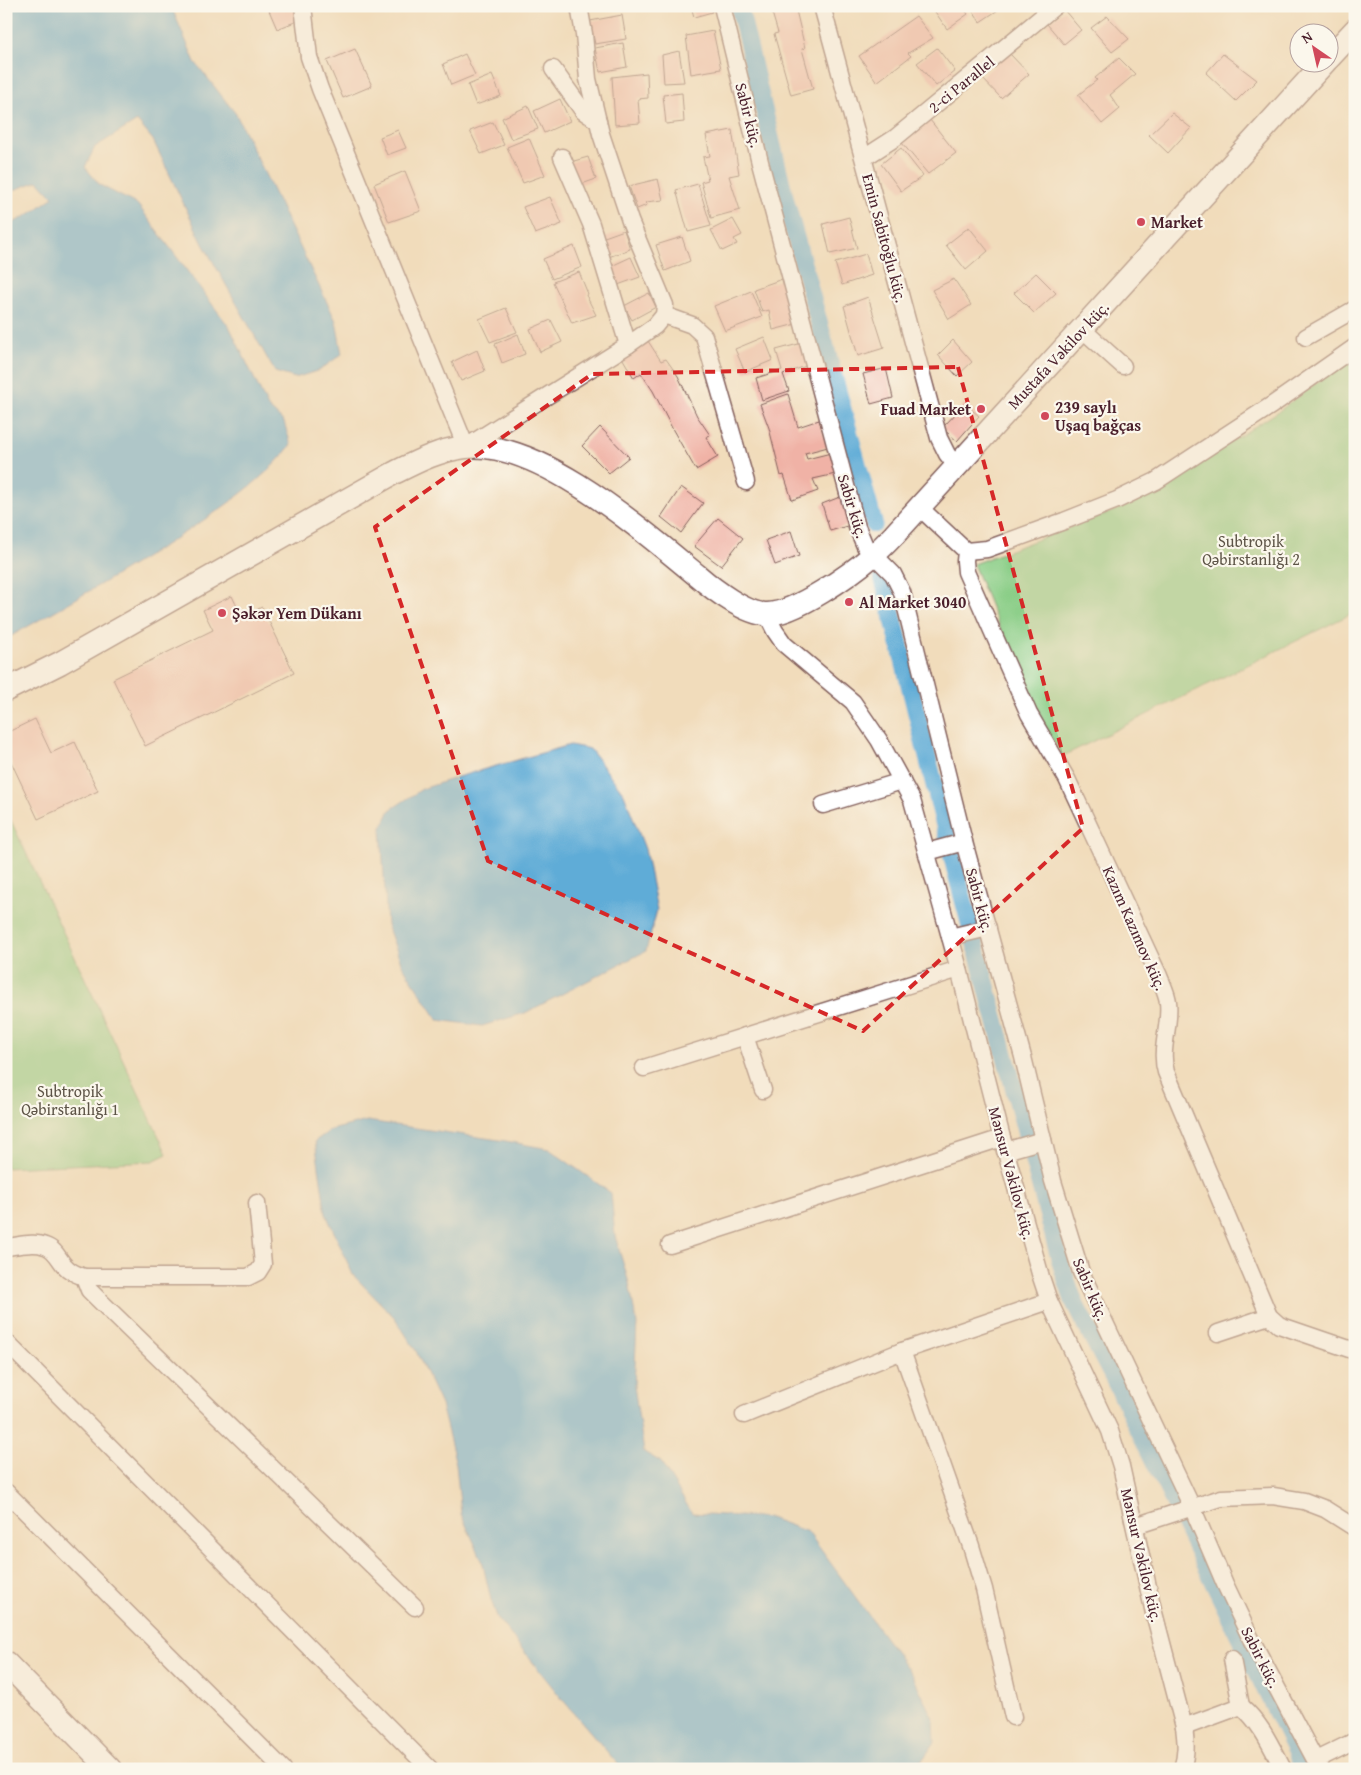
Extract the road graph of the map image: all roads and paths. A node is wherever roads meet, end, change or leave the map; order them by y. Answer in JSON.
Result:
{"nodes":[{"id":1,"x":303,"y":6,"type":"edge"},
{"id":2,"x":579,"y":6,"type":"edge"},
{"id":3,"x":722,"y":6,"type":"edge"},
{"id":4,"x":822,"y":6,"type":"edge"},
{"id":5,"x":1055,"y":6,"type":"edge"},
{"id":6,"x":1355,"y":30,"type":"edge"},
{"id":7,"x":1338,"y":48,"type":"edge"},
{"id":8,"x":553,"y":68,"type":"dead end"},
{"id":9,"x":1316,"y":72,"type":"edge"},
{"id":10,"x":598,"y":122,"type":"junction"},
{"id":11,"x":562,"y":158,"type":"dead end"},
{"id":12,"x":864,"y":158,"type":"junction"},
{"id":13,"x":1355,"y":309,"type":"edge"},
{"id":14,"x":664,"y":315,"type":"junction"},
{"id":15,"x":1082,"y":329,"type":"junction"},
{"id":16,"x":1306,"y":337,"type":"dead end"},
{"id":17,"x":628,"y":345,"type":"junction"},
{"id":18,"x":1355,"y":347,"type":"edge"},
{"id":19,"x":1123,"y":366,"type":"dead end"},
{"id":20,"x":466,"y":447,"type":"junction"},
{"id":21,"x":956,"y":466,"type":"junction"},
{"id":22,"x":746,"y":482,"type":"dead end"},
{"id":23,"x":919,"y":507,"type":"junction"},
{"id":24,"x":966,"y":551,"type":"junction"},
{"id":25,"x":874,"y":555,"type":"junction"},
{"id":26,"x":767,"y":614,"type":"junction"},
{"id":27,"x":6,"y":690,"type":"edge"},
{"id":28,"x":902,"y":781,"type":"junction"},
{"id":29,"x":824,"y":805,"type":"dead end"},
{"id":30,"x":964,"y":842,"type":"junction"},
{"id":31,"x":927,"y":852,"type":"junction"},
{"id":32,"x":988,"y":928,"type":"junction"},
{"id":33,"x":950,"y":937,"type":"junction"},
{"id":34,"x":959,"y":969,"type":"junction"},
{"id":35,"x":745,"y":1036,"type":"junction"},
{"id":36,"x":644,"y":1068,"type":"dead end"},
{"id":37,"x":762,"y":1090,"type":"dead end"},
{"id":38,"x":1043,"y":1140,"type":"junction"},
{"id":39,"x":1004,"y":1145,"type":"junction"},
{"id":40,"x":257,"y":1204,"type":"dead end"},
{"id":41,"x":670,"y":1245,"type":"dead end"},
{"id":42,"x":6,"y":1247,"type":"edge"},
{"id":43,"x":84,"y":1277,"type":"junction"},
{"id":44,"x":1049,"y":1301,"type":"junction"},
{"id":45,"x":1269,"y":1316,"type":"junction"},
{"id":46,"x":1218,"y":1333,"type":"dead end"},
{"id":47,"x":6,"y":1342,"type":"edge"},
{"id":48,"x":902,"y":1351,"type":"junction"},
{"id":49,"x":1355,"y":1351,"type":"edge"},
{"id":50,"x":744,"y":1414,"type":"dead end"},
{"id":51,"x":6,"y":1492,"type":"edge"},
{"id":52,"x":1192,"y":1507,"type":"junction"},
{"id":53,"x":1135,"y":1526,"type":"junction"},
{"id":54,"x":1355,"y":1528,"type":"edge"},
{"id":55,"x":415,"y":1607,"type":"dead end"},
{"id":56,"x":1232,"y":1659,"type":"dead end"},
{"id":57,"x":6,"y":1663,"type":"edge"},
{"id":58,"x":1241,"y":1706,"type":"junction"},
{"id":59,"x":1013,"y":1717,"type":"dead end"},
{"id":60,"x":1184,"y":1727,"type":"junction"},
{"id":61,"x":1355,"y":1741,"type":"edge"},
{"id":62,"x":1318,"y":1765,"type":"edge"},
{"id":63,"x":110,"y":1769,"type":"edge"},
{"id":64,"x":283,"y":1769,"type":"edge"},
{"id":65,"x":430,"y":1769,"type":"edge"},
{"id":66,"x":1182,"y":1769,"type":"edge"},
{"id":67,"x":1283,"y":1769,"type":"edge"}],
"edges":[{"from":1,"to":20,"type":"street"},
{"from":2,"to":10,"type":"street"},
{"from":3,"to":25,"type":"street","name":"Sabir küç."},
{"from":4,"to":12,"type":"street","name":"Emin Sabitoğlu küç."},
{"from":5,"to":12,"type":"street","name":"2-ci Parallel"},
{"from":6,"to":7,"type":"street"},
{"from":8,"to":10,"type":"street"},
{"from":9,"to":15,"type":"street","name":"Mustafa Vəkilov küç."},
{"from":10,"to":14,"type":"street"},
{"from":11,"to":17,"type":"street"},
{"from":12,"to":21,"type":"street","name":"Emin Sabitoğlu küç."},
{"from":13,"to":16,"type":"street"},
{"from":14,"to":17,"type":"street"},
{"from":14,"to":22,"type":"street"},
{"from":15,"to":19,"type":"street"},
{"from":15,"to":21,"type":"street","name":"Mustafa Vəkilov küç."},
{"from":17,"to":20,"type":"street"},
{"from":18,"to":24,"type":"street"},
{"from":20,"to":26,"type":"street"},
{"from":20,"to":27,"type":"street"},
{"from":21,"to":23,"type":"street","name":"Mustafa Vəkilov küç."},
{"from":23,"to":24,"type":"street"},
{"from":23,"to":25,"type":"street","name":"Mustafa Vəkilov küç."},
{"from":24,"to":45,"type":"street","name":"Kazım Kazımov küç."},
{"from":25,"to":26,"type":"street","name":"Mustafa Vəkilov küç."},
{"from":25,"to":30,"type":"street","name":"Sabir küç."},
{"from":26,"to":28,"type":"street","name":"Mənsur Vəkilov küç."},
{"from":28,"to":29,"type":"street"},
{"from":28,"to":31,"type":"street","name":"Mənsur Vəkilov küç."},
{"from":30,"to":31,"type":"street"},
{"from":30,"to":32,"type":"street","name":"Sabir küç."},
{"from":31,"to":33,"type":"street","name":"Mənsur Vəkilov küç."},
{"from":32,"to":33,"type":"street"},
{"from":32,"to":38,"type":"street","name":"Sabir küç."},
{"from":33,"to":34,"type":"street","name":"Mənsur Vəkilov küç."},
{"from":34,"to":35,"type":"street"},
{"from":34,"to":39,"type":"street","name":"Mənsur Vəkilov küç."},
{"from":35,"to":36,"type":"street"},
{"from":35,"to":37,"type":"street"},
{"from":38,"to":39,"type":"street"},
{"from":38,"to":52,"type":"street","name":"Sabir küç."},
{"from":39,"to":41,"type":"street"},
{"from":39,"to":44,"type":"street","name":"Mənsur Vəkilov küç."},
{"from":40,"to":43,"type":"street"},
{"from":42,"to":43,"type":"street"},
{"from":43,"to":55,"type":"street"},
{"from":44,"to":48,"type":"street"},
{"from":44,"to":53,"type":"street","name":"Mənsur Vəkilov küç."},
{"from":45,"to":46,"type":"street"},
{"from":45,"to":49,"type":"street"},
{"from":47,"to":65,"type":"street"},
{"from":48,"to":50,"type":"street"},
{"from":48,"to":59,"type":"street"},
{"from":51,"to":64,"type":"street"},
{"from":52,"to":53,"type":"street"},
{"from":52,"to":54,"type":"street"},
{"from":52,"to":62,"type":"street","name":"Sabir küç."},
{"from":53,"to":60,"type":"street","name":"Mənsur Vəkilov küç."},
{"from":56,"to":58,"type":"street"},
{"from":57,"to":63,"type":"street"},
{"from":58,"to":60,"type":"street"},
{"from":58,"to":67,"type":"street"},
{"from":60,"to":66,"type":"street","name":"Mənsur Vəkilov küç."},
{"from":61,"to":62,"type":"street"}]}
